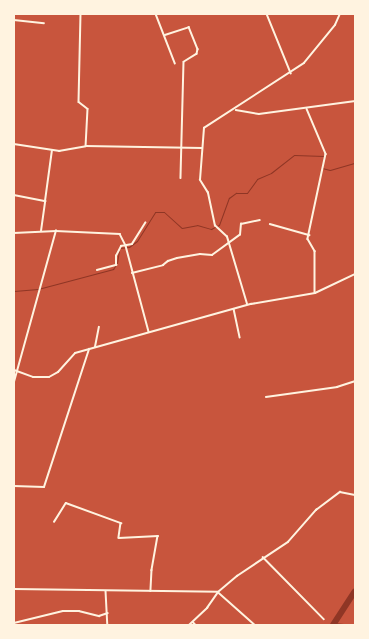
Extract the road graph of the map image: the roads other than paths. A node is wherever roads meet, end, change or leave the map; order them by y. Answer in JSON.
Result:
{"nodes":[{"id":1,"x":81,"y":14,"type":"edge"},
{"id":2,"x":156,"y":14,"type":"edge"},
{"id":3,"x":267,"y":14,"type":"edge"},
{"id":4,"x":340,"y":14,"type":"edge"},
{"id":5,"x":14,"y":20,"type":"edge"},
{"id":6,"x":44,"y":23,"type":"dead end"},
{"id":7,"x":165,"y":35,"type":"junction"},
{"id":8,"x":175,"y":63,"type":"dead end"},
{"id":9,"x":291,"y":72,"type":"junction"},
{"id":10,"x":355,"y":101,"type":"edge"},
{"id":11,"x":307,"y":109,"type":"junction"},
{"id":12,"x":236,"y":110,"type":"junction"},
{"id":13,"x":14,"y":144,"type":"edge"},
{"id":14,"x":86,"y":146,"type":"junction"},
{"id":15,"x":182,"y":148,"type":"junction"},
{"id":16,"x":202,"y":148,"type":"junction"},
{"id":17,"x":52,"y":150,"type":"junction"},
{"id":18,"x":181,"y":178,"type":"dead end"},
{"id":19,"x":14,"y":195,"type":"edge"},
{"id":20,"x":45,"y":201,"type":"junction"},
{"id":21,"x":260,"y":220,"type":"dead end"},
{"id":22,"x":145,"y":223,"type":"dead end"},
{"id":23,"x":270,"y":224,"type":"dead end"},
{"id":24,"x":41,"y":231,"type":"junction"},
{"id":25,"x":56,"y":231,"type":"junction"},
{"id":26,"x":14,"y":233,"type":"edge"},
{"id":27,"x":309,"y":235,"type":"junction"},
{"id":28,"x":228,"y":242,"type":"junction"},
{"id":29,"x":126,"y":247,"type":"junction"},
{"id":30,"x":98,"y":270,"type":"dead end"},
{"id":31,"x":132,"y":273,"type":"junction"},
{"id":32,"x":355,"y":274,"type":"edge"},
{"id":33,"x":315,"y":293,"type":"junction"},
{"id":34,"x":248,"y":305,"type":"junction"},
{"id":35,"x":234,"y":308,"type":"junction"},
{"id":36,"x":98,"y":327,"type":"dead end"},
{"id":37,"x":149,"y":332,"type":"junction"},
{"id":38,"x":240,"y":337,"type":"dead end"},
{"id":39,"x":95,"y":347,"type":"junction"},
{"id":40,"x":89,"y":349,"type":"junction"},
{"id":41,"x":15,"y":371,"type":"edge"},
{"id":42,"x":355,"y":381,"type":"edge"},
{"id":43,"x":14,"y":382,"type":"edge"},
{"id":44,"x":266,"y":396,"type":"dead end"},
{"id":45,"x":14,"y":486,"type":"edge"},
{"id":46,"x":355,"y":495,"type":"edge"},
{"id":47,"x":54,"y":522,"type":"dead end"},
{"id":48,"x":263,"y":557,"type":"junction"},
{"id":49,"x":14,"y":589,"type":"edge"},
{"id":50,"x":106,"y":591,"type":"junction"},
{"id":51,"x":151,"y":591,"type":"junction"},
{"id":52,"x":218,"y":592,"type":"junction"},
{"id":53,"x":108,"y":613,"type":"junction"},
{"id":54,"x":324,"y":619,"type":"dead end"},
{"id":55,"x":14,"y":622,"type":"edge"},
{"id":56,"x":193,"y":622,"type":"junction"},
{"id":57,"x":108,"y":625,"type":"edge"},
{"id":58,"x":189,"y":625,"type":"edge"},
{"id":59,"x":196,"y":625,"type":"edge"},
{"id":60,"x":255,"y":625,"type":"edge"}],
"edges":[{"from":1,"to":14,"type":"street"},
{"from":2,"to":7,"type":"street"},
{"from":3,"to":9,"type":"street"},
{"from":4,"to":9,"type":"street"},
{"from":5,"to":6,"type":"street"},
{"from":7,"to":8,"type":"street"},
{"from":7,"to":15,"type":"street"},
{"from":9,"to":12,"type":"street"},
{"from":10,"to":11,"type":"street"},
{"from":11,"to":12,"type":"street"},
{"from":11,"to":27,"type":"street"},
{"from":12,"to":16,"type":"street"},
{"from":13,"to":17,"type":"street"},
{"from":14,"to":15,"type":"street"},
{"from":14,"to":17,"type":"street"},
{"from":15,"to":16,"type":"street"},
{"from":15,"to":18,"type":"street"},
{"from":16,"to":28,"type":"street"},
{"from":17,"to":20,"type":"street"},
{"from":19,"to":20,"type":"street"},
{"from":20,"to":24,"type":"street"},
{"from":21,"to":28,"type":"street"},
{"from":22,"to":29,"type":"street"},
{"from":23,"to":27,"type":"street"},
{"from":24,"to":25,"type":"street"},
{"from":24,"to":26,"type":"street"},
{"from":25,"to":29,"type":"street"},
{"from":25,"to":41,"type":"street"},
{"from":27,"to":33,"type":"street"},
{"from":28,"to":31,"type":"street"},
{"from":28,"to":34,"type":"street"},
{"from":29,"to":30,"type":"street"},
{"from":29,"to":31,"type":"street"},
{"from":31,"to":37,"type":"street"},
{"from":32,"to":33,"type":"street"},
{"from":33,"to":34,"type":"street"},
{"from":34,"to":35,"type":"street"},
{"from":35,"to":37,"type":"street"},
{"from":35,"to":38,"type":"street"},
{"from":36,"to":39,"type":"street"},
{"from":37,"to":39,"type":"street"},
{"from":39,"to":40,"type":"street"},
{"from":40,"to":41,"type":"street"},
{"from":40,"to":45,"type":"street"},
{"from":41,"to":43,"type":"street"},
{"from":42,"to":44,"type":"street"},
{"from":46,"to":48,"type":"street"},
{"from":47,"to":51,"type":"street"},
{"from":48,"to":52,"type":"street"},
{"from":48,"to":54,"type":"street"},
{"from":49,"to":50,"type":"street"},
{"from":50,"to":51,"type":"street"},
{"from":50,"to":53,"type":"street"},
{"from":51,"to":52,"type":"street"},
{"from":52,"to":56,"type":"street"},
{"from":52,"to":60,"type":"street"},
{"from":53,"to":55,"type":"street"},
{"from":53,"to":57,"type":"street"},
{"from":56,"to":58,"type":"street"},
{"from":56,"to":59,"type":"street"}]}
